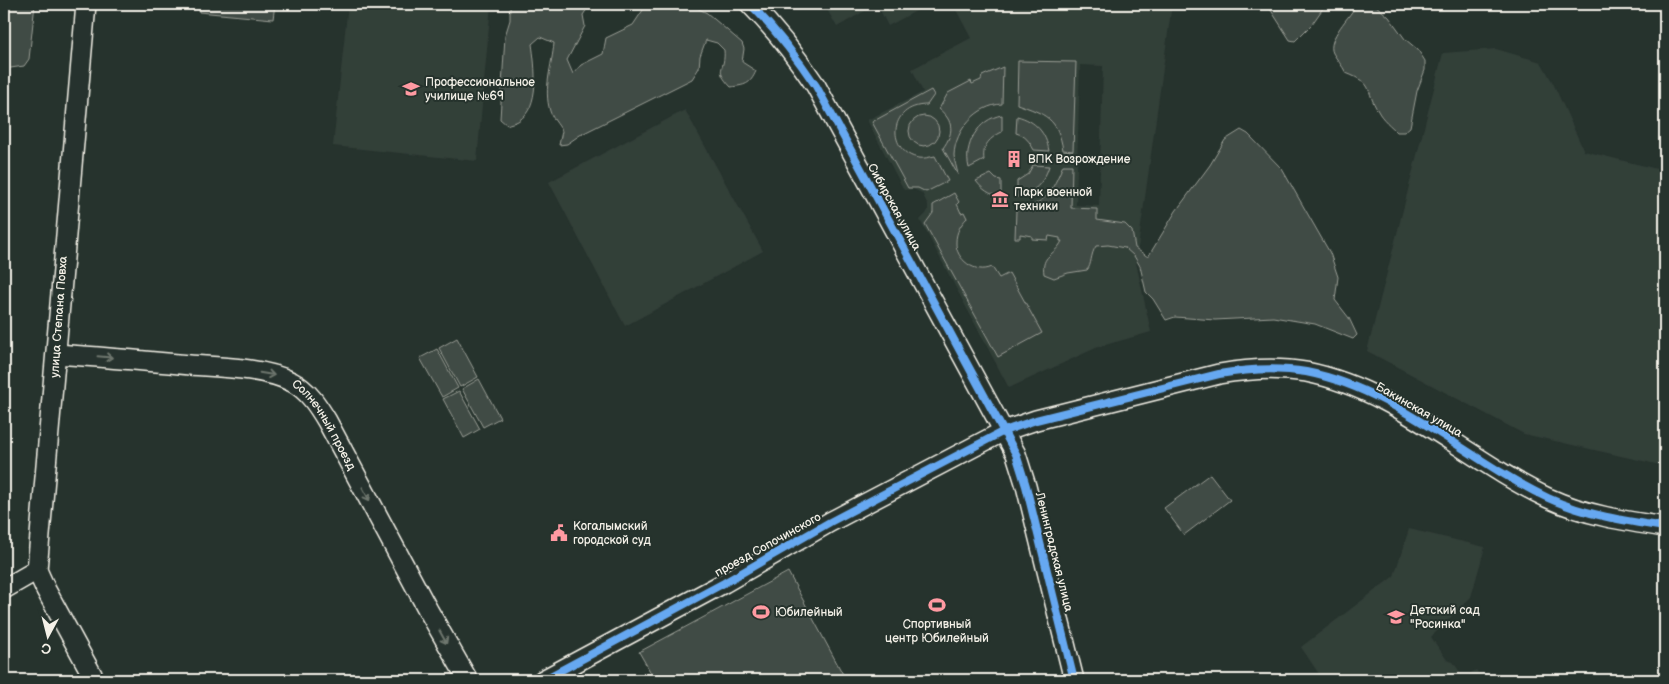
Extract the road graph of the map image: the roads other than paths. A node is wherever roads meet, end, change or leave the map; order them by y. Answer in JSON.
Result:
{"nodes":[{"id":1,"x":81,"y":4,"type":"edge"},
{"id":2,"x":86,"y":4,"type":"edge"},
{"id":3,"x":750,"y":4,"type":"edge"},
{"id":4,"x":83,"y":26,"type":"junction"},
{"id":5,"x":56,"y":354,"type":"junction"},
{"id":6,"x":1004,"y":432,"type":"junction"},
{"id":7,"x":1665,"y":527,"type":"edge"},
{"id":8,"x":37,"y":570,"type":"junction"},
{"id":9,"x":4,"y":589,"type":"edge"},
{"id":10,"x":94,"y":680,"type":"edge"},
{"id":11,"x":468,"y":680,"type":"edge"},
{"id":12,"x":544,"y":680,"type":"edge"},
{"id":13,"x":1074,"y":680,"type":"edge"}],
"edges":[{"from":1,"to":4,"type":"street","name":"улица Степана Повха"},
{"from":2,"to":4,"type":"street","name":"улица Степана Повха"},
{"from":3,"to":6,"type":"street","name":"Сибирская улица"},
{"from":4,"to":5,"type":"street","name":"улица Степана Повха"},
{"from":5,"to":8,"type":"street","name":"улица Степана Повха"},
{"from":5,"to":11,"type":"street","name":"Солнечный проезд","one_way":true},
{"from":6,"to":7,"type":"street","name":"Бакинская улица"},
{"from":6,"to":12,"type":"street","name":"проезд Сопочинского"},
{"from":6,"to":13,"type":"street","name":"Ленинградская улица"},
{"from":8,"to":9,"type":"street"},
{"from":8,"to":10,"type":"street"}]}
